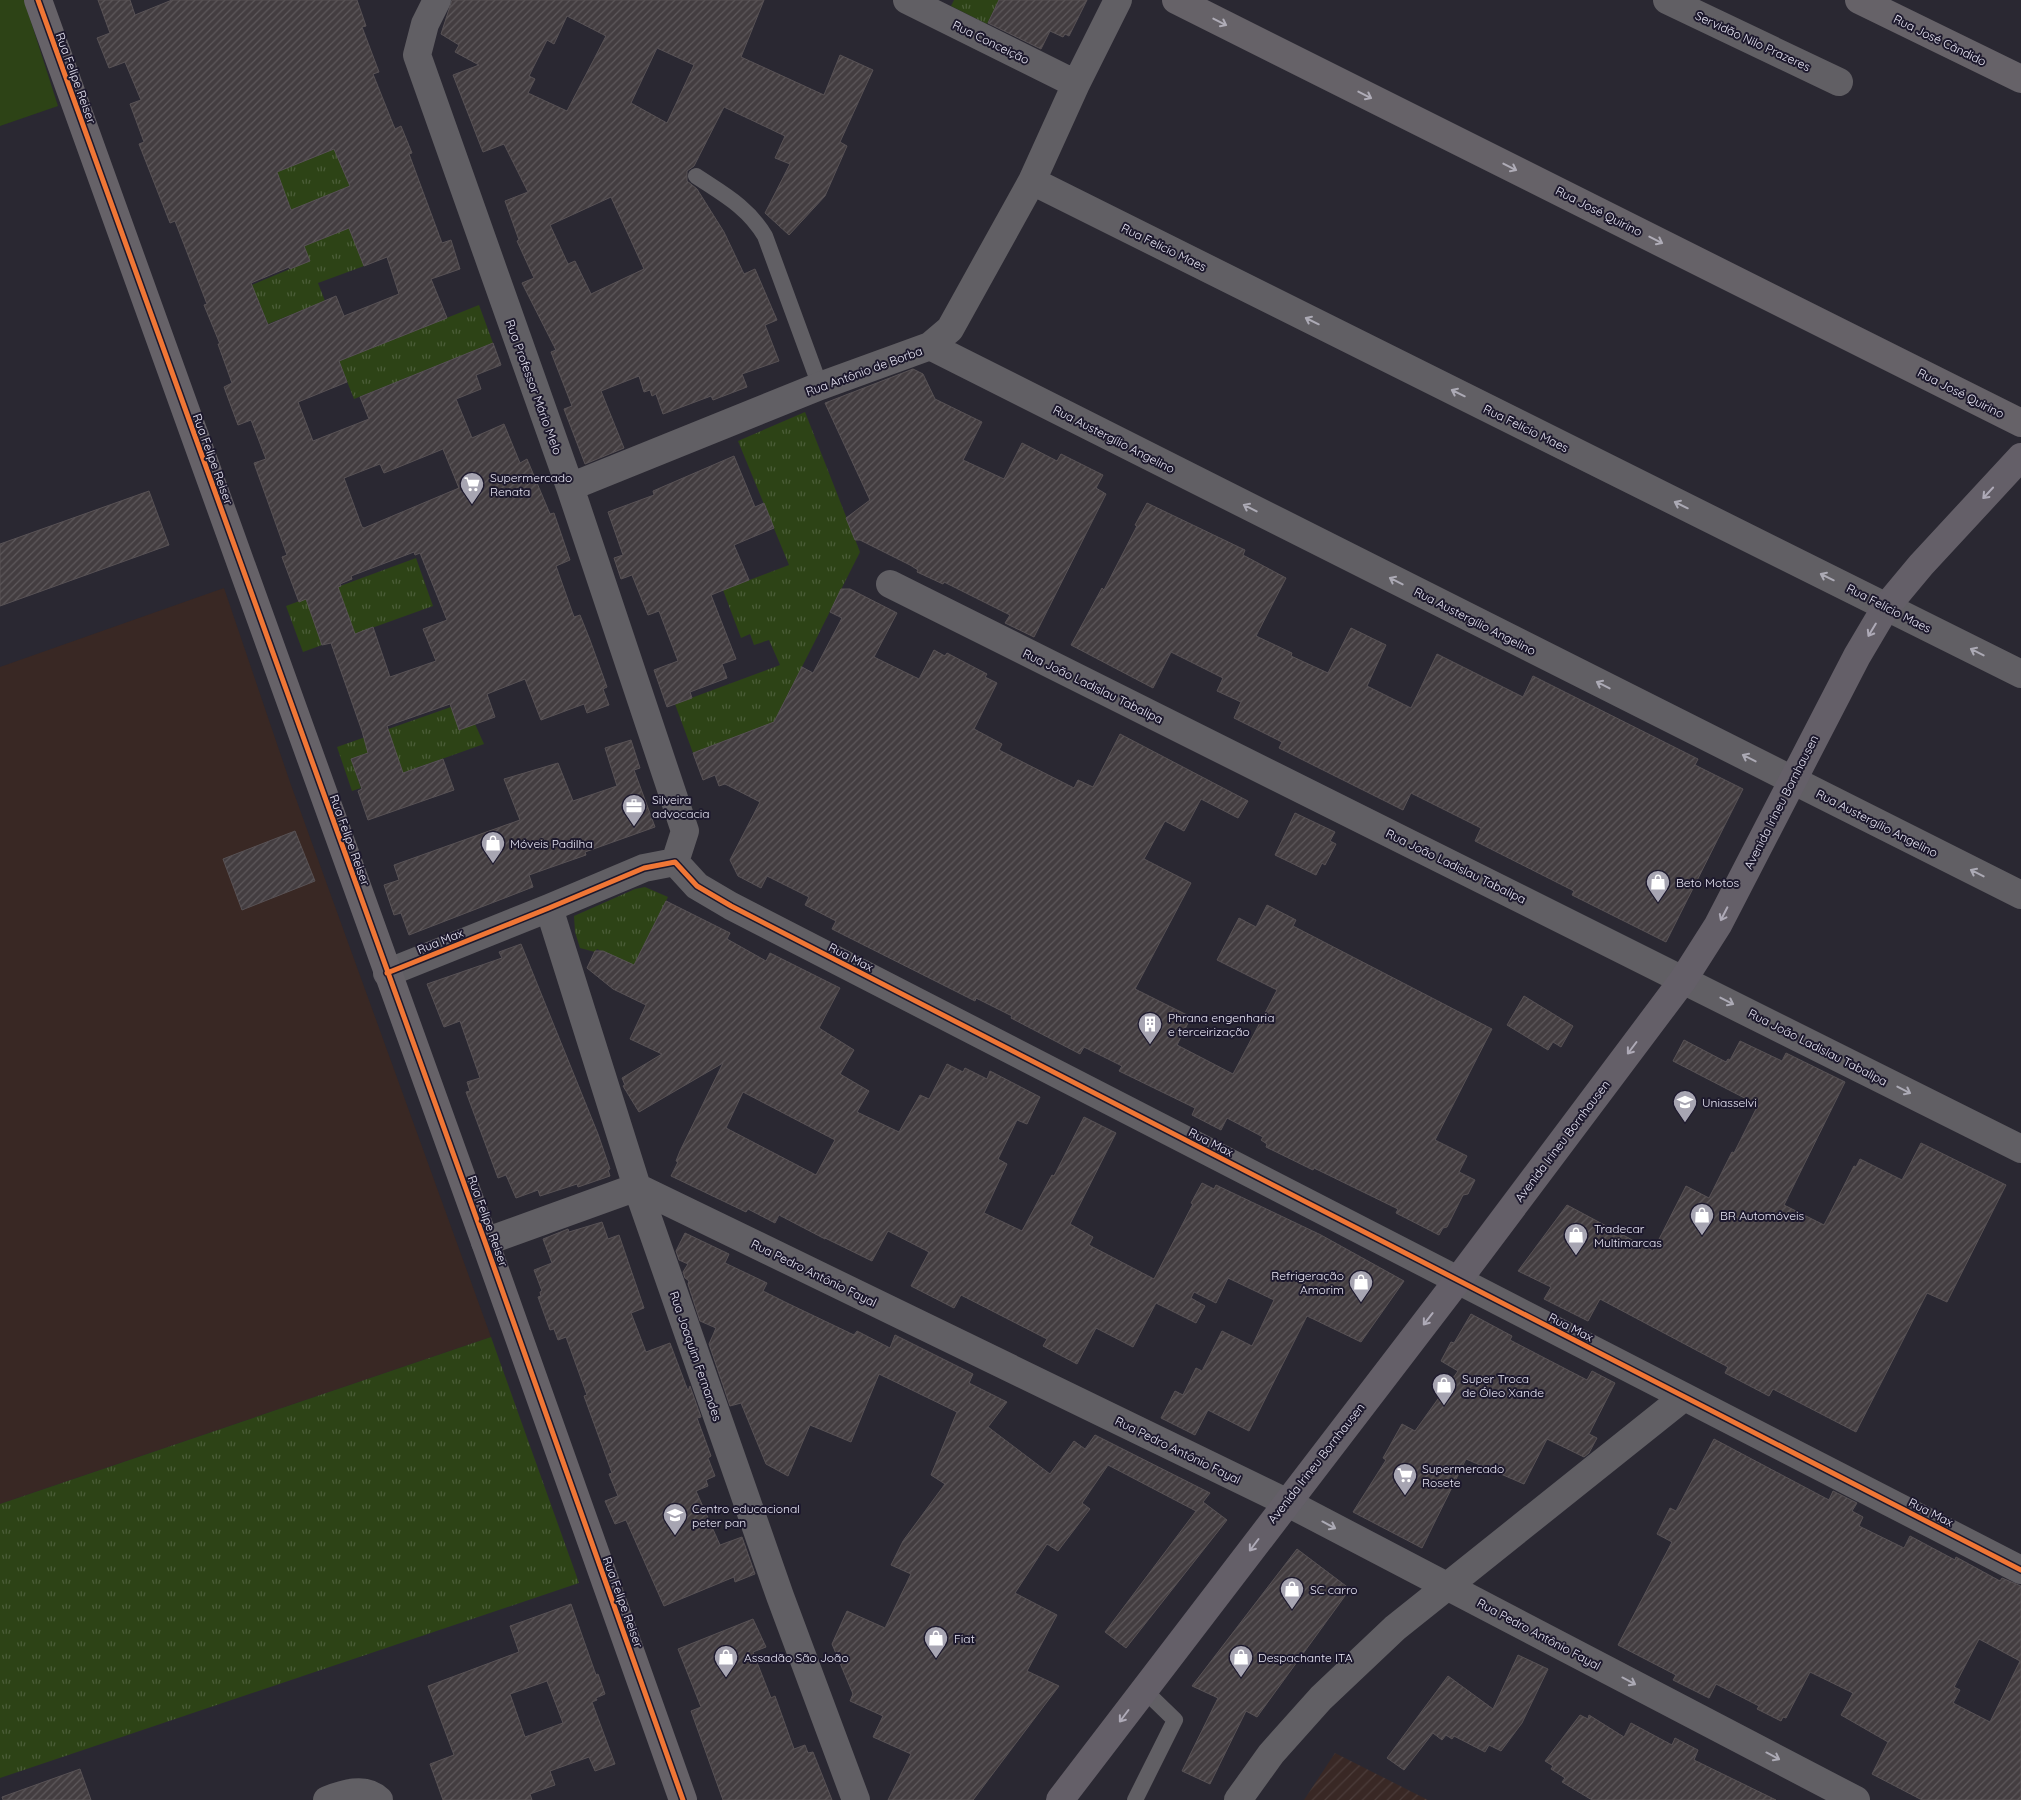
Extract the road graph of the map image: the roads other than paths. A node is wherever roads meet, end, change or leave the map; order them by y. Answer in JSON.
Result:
{"nodes":[{"id":1,"x":38,"y":0,"type":"edge"},
{"id":2,"x":437,"y":0,"type":"edge"},
{"id":3,"x":907,"y":0,"type":"edge"},
{"id":4,"x":1118,"y":0,"type":"edge"},
{"id":5,"x":1176,"y":0,"type":"edge"},
{"id":6,"x":1860,"y":0,"type":"edge"},
{"id":7,"x":1672,"y":1,"type":"edge"},
{"id":8,"x":2021,"y":79,"type":"edge"},
{"id":9,"x":1839,"y":82,"type":"dead end"},
{"id":10,"x":1076,"y":84,"type":"junction"},
{"id":11,"x":696,"y":176,"type":"dead end"},
{"id":12,"x":1032,"y":182,"type":"junction"},
{"id":13,"x":930,"y":346,"type":"junction"},
{"id":14,"x":820,"y":386,"type":"junction"},
{"id":15,"x":2021,"y":423,"type":"edge"},
{"id":16,"x":2021,"y":458,"type":"edge"},
{"id":17,"x":570,"y":487,"type":"junction"},
{"id":18,"x":890,"y":584,"type":"dead end"},
{"id":19,"x":1886,"y":607,"type":"junction"},
{"id":20,"x":2021,"y":674,"type":"edge"},
{"id":21,"x":1792,"y":780,"type":"junction"},
{"id":22,"x":675,"y":862,"type":"junction"},
{"id":23,"x":2021,"y":895,"type":"edge"},
{"id":24,"x":549,"y":908,"type":"junction"},
{"id":25,"x":387,"y":973,"type":"junction"},
{"id":26,"x":1684,"y":980,"type":"junction"},
{"id":27,"x":2021,"y":1149,"type":"edge"},
{"id":28,"x":637,"y":1188,"type":"junction"},
{"id":29,"x":485,"y":1242,"type":"junction"},
{"id":30,"x":1458,"y":1280,"type":"junction"},
{"id":31,"x":1684,"y":1397,"type":"junction"},
{"id":32,"x":1286,"y":1502,"type":"junction"},
{"id":33,"x":2021,"y":1570,"type":"edge"},
{"id":34,"x":1446,"y":1586,"type":"junction"},
{"id":35,"x":1144,"y":1690,"type":"junction"},
{"id":36,"x":327,"y":1800,"type":"edge"},
{"id":37,"x":379,"y":1800,"type":"edge"},
{"id":38,"x":683,"y":1800,"type":"edge"},
{"id":39,"x":856,"y":1800,"type":"edge"},
{"id":40,"x":1060,"y":1800,"type":"edge"},
{"id":41,"x":1135,"y":1800,"type":"edge"},
{"id":42,"x":1238,"y":1800,"type":"edge"},
{"id":43,"x":1856,"y":1800,"type":"edge"}],
"edges":[{"from":1,"to":25,"type":"street","name":"Rua Felipe Reiser"},
{"from":2,"to":17,"type":"street","name":"Rua Professor Mário Melo"},
{"from":3,"to":10,"type":"street","name":"Rua Conceição"},
{"from":4,"to":10,"type":"street","name":"Rua Antônio de Borba"},
{"from":5,"to":15,"type":"street","name":"Rua José Quirino","one_way":true},
{"from":6,"to":8,"type":"street","name":"Rua José Cândido"},
{"from":7,"to":9,"type":"street","name":"Servidão Nilo Prazeres"},
{"from":10,"to":12,"type":"street","name":"Rua Antônio de Borba"},
{"from":11,"to":14,"type":"lane"},
{"from":12,"to":13,"type":"street","name":"Rua Antônio de Borba"},
{"from":19,"to":12,"type":"street","name":"Rua Felício Maes","one_way":true},
{"from":13,"to":14,"type":"street","name":"Rua Antônio de Borba"},
{"from":21,"to":13,"type":"street","name":"Rua Austergílio Angelino","one_way":true},
{"from":14,"to":17,"type":"street","name":"Rua Antônio de Borba"},
{"from":16,"to":19,"type":"main road","name":"Avenida Irineu Bornhausen","one_way":true},
{"from":17,"to":22,"type":"street","name":"Rua Professor Mário Melo"},
{"from":18,"to":26,"type":"street","name":"Rua João Ladislau Tabalipa"},
{"from":20,"to":19,"type":"street","name":"Rua Felício Maes","one_way":true},
{"from":19,"to":21,"type":"main road","name":"Avenida Irineu Bornhausen","one_way":true},
{"from":23,"to":21,"type":"street","name":"Rua Austergílio Angelino","one_way":true},
{"from":21,"to":26,"type":"main road","name":"Avenida Irineu Bornhausen","one_way":true},
{"from":22,"to":24,"type":"street","name":"Rua Max"},
{"from":22,"to":30,"type":"street","name":"Rua Max"},
{"from":24,"to":25,"type":"street","name":"Rua Max"},
{"from":24,"to":28,"type":"street","name":"Rua Joaquim Fernandes"},
{"from":25,"to":29,"type":"street","name":"Rua Felipe Reiser"},
{"from":26,"to":27,"type":"street","name":"Rua João Ladislau Tabalipa","one_way":true},
{"from":26,"to":30,"type":"main road","name":"Avenida Irineu Bornhausen","one_way":true},
{"from":28,"to":29,"type":"street"},
{"from":28,"to":32,"type":"street","name":"Rua Pedro Antônio Fayal"},
{"from":28,"to":39,"type":"street","name":"Rua Joaquim Fernandes"},
{"from":29,"to":38,"type":"street","name":"Rua Felipe Reiser"},
{"from":30,"to":31,"type":"street","name":"Rua Max"},
{"from":30,"to":32,"type":"main road","name":"Avenida Irineu Bornhausen","one_way":true},
{"from":31,"to":33,"type":"street","name":"Rua Max"},
{"from":31,"to":34,"type":"street"},
{"from":32,"to":34,"type":"street","name":"Rua Pedro Antônio Fayal","one_way":true},
{"from":32,"to":35,"type":"main road","name":"Avenida Irineu Bornhausen","one_way":true},
{"from":34,"to":42,"type":"street"},
{"from":34,"to":43,"type":"street","name":"Rua Pedro Antônio Fayal","one_way":true},
{"from":35,"to":40,"type":"main road","name":"Avenida Irineu Bornhausen","one_way":true},
{"from":35,"to":41,"type":"lane"},
{"from":36,"to":37,"type":"street"}]}
